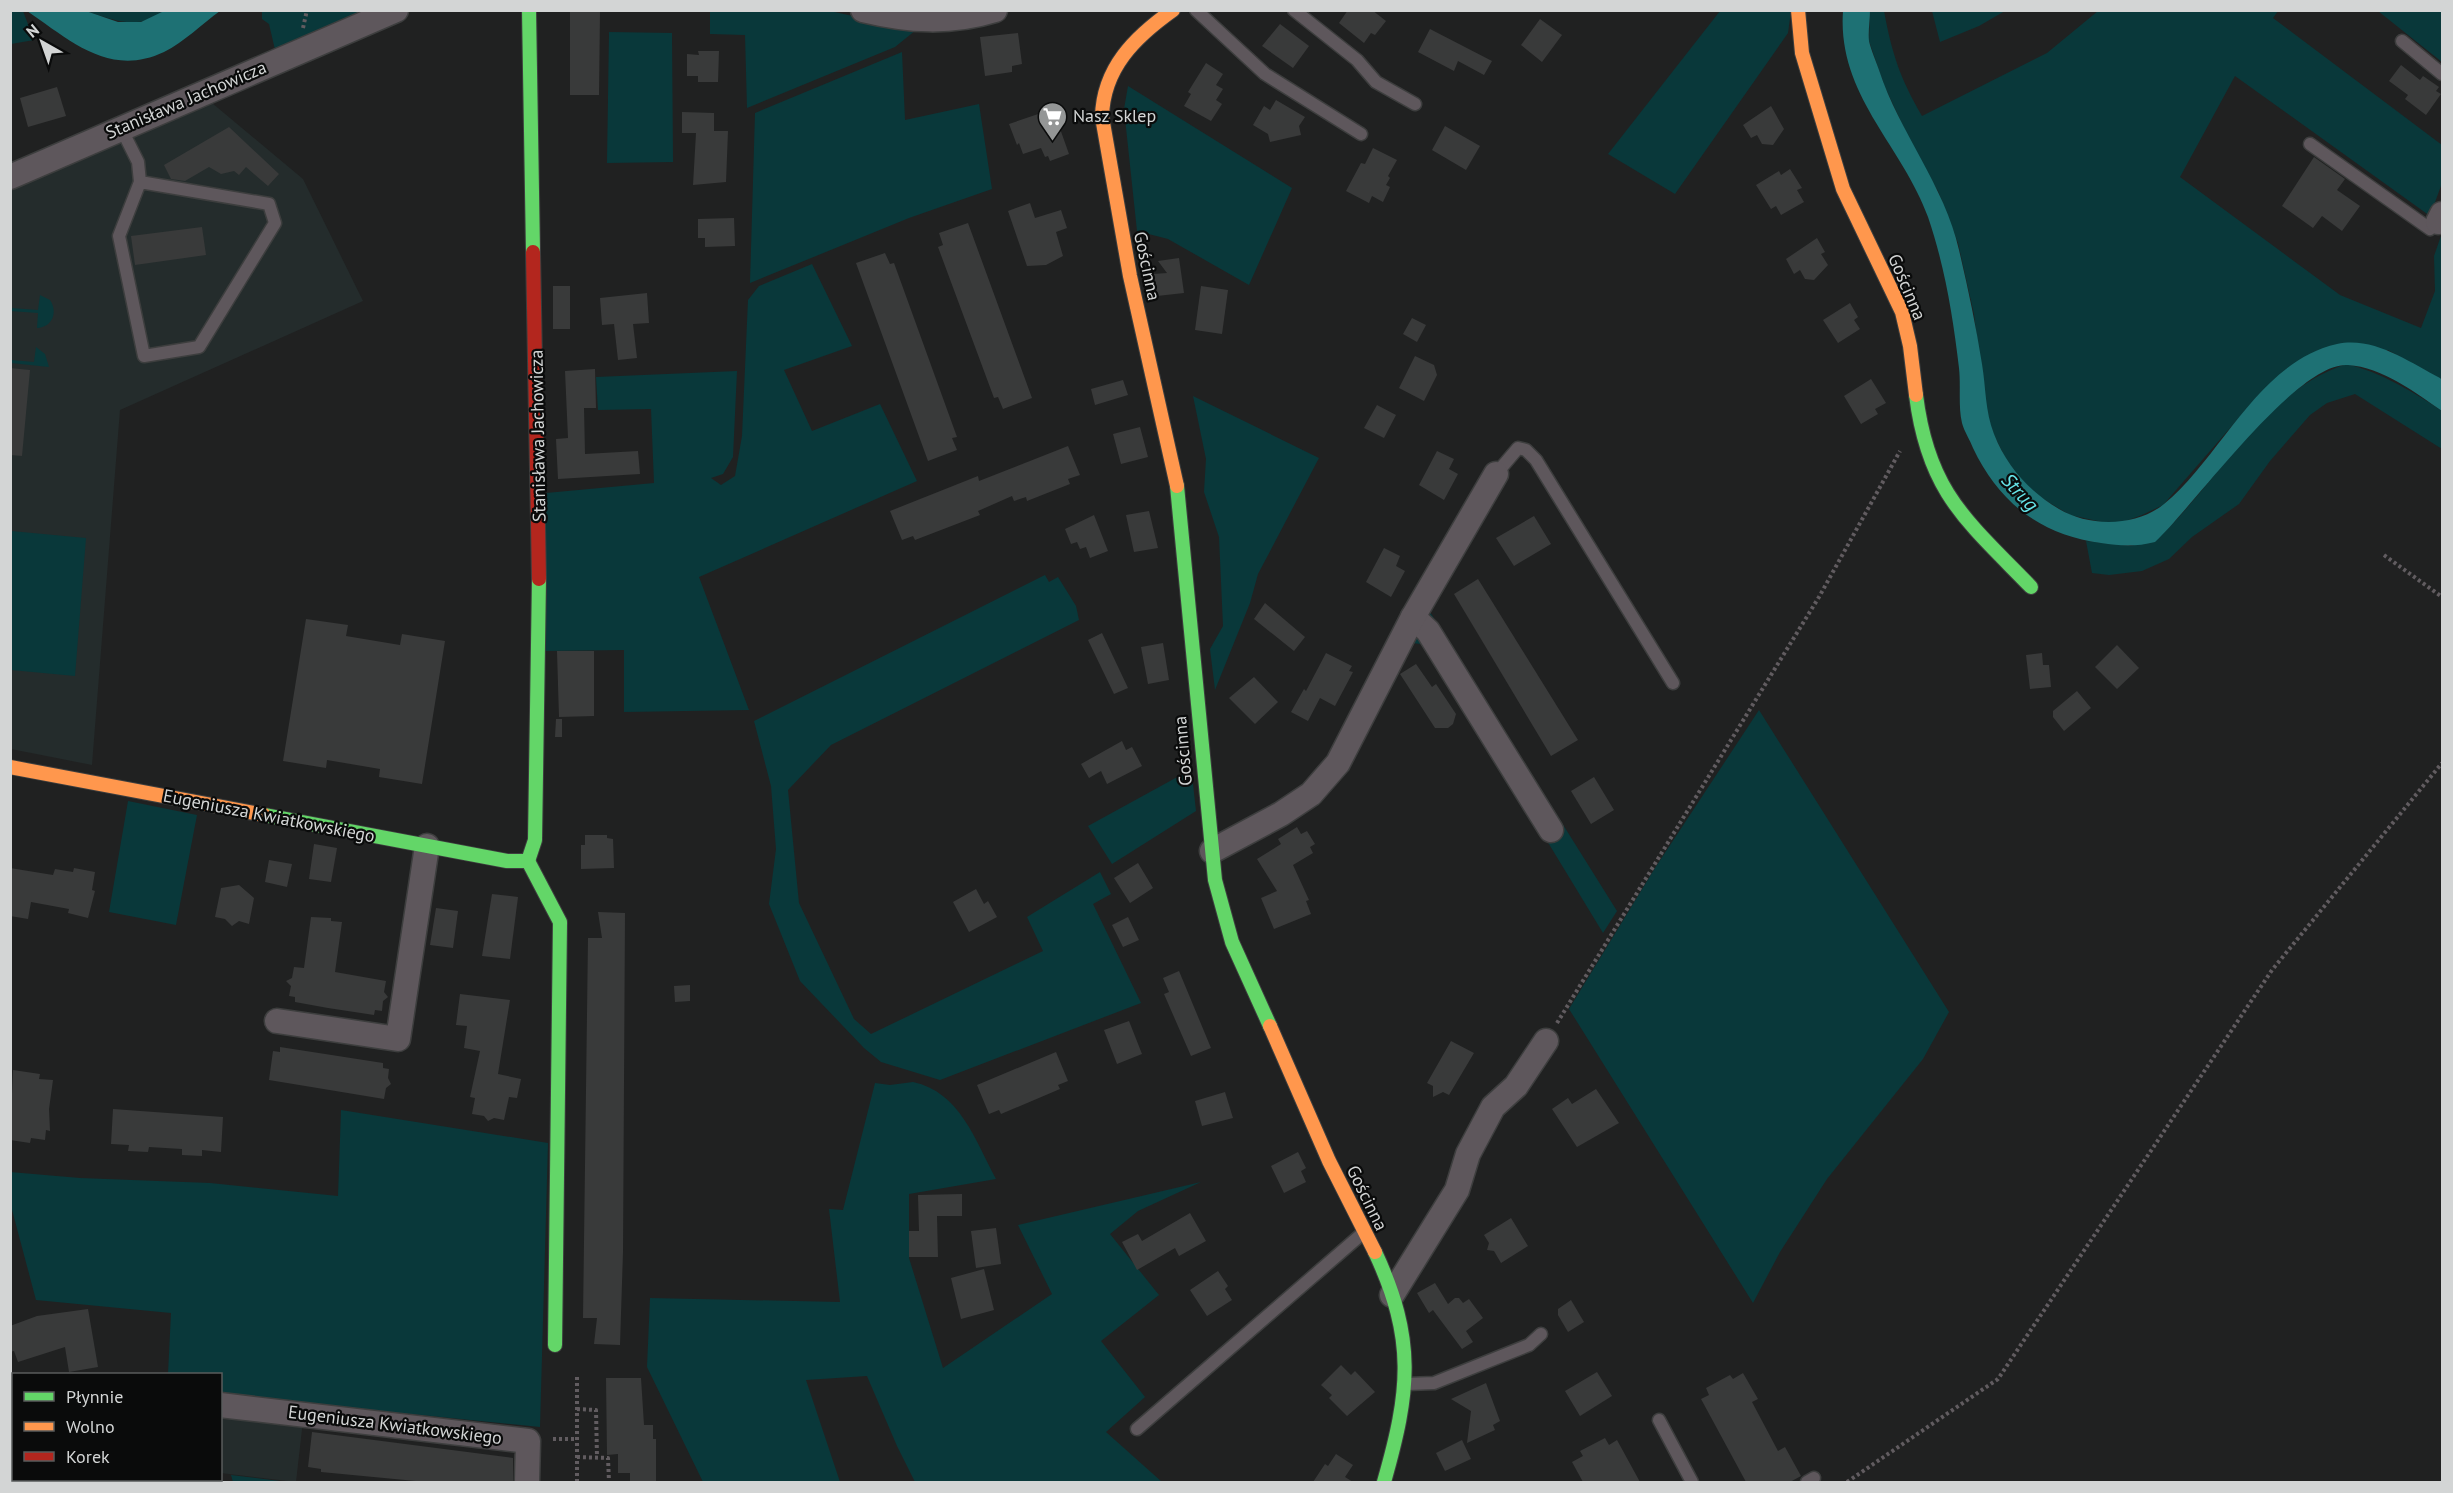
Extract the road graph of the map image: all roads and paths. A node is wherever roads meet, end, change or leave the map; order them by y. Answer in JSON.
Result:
{"nodes":[{"id":1,"x":396,"y":10,"type":"edge"},
{"id":2,"x":529,"y":10,"type":"edge"},
{"id":3,"x":863,"y":10,"type":"edge"},
{"id":4,"x":995,"y":10,"type":"edge"},
{"id":5,"x":1173,"y":10,"type":"edge"},
{"id":6,"x":1196,"y":10,"type":"edge"},
{"id":7,"x":1294,"y":10,"type":"edge"},
{"id":8,"x":1798,"y":10,"type":"edge"},
{"id":9,"x":2402,"y":41,"type":"dead end"},
{"id":10,"x":2442,"y":74,"type":"edge"},
{"id":11,"x":1415,"y":104,"type":"dead end"},
{"id":12,"x":121,"y":128,"type":"junction"},
{"id":13,"x":1361,"y":134,"type":"dead end"},
{"id":14,"x":2310,"y":144,"type":"dead end"},
{"id":15,"x":10,"y":177,"type":"edge"},
{"id":16,"x":140,"y":182,"type":"junction"},
{"id":17,"x":2440,"y":218,"type":"edge"},
{"id":18,"x":1903,"y":446,"type":"dead end"},
{"id":19,"x":1496,"y":474,"type":"joint"},
{"id":20,"x":2384,"y":555,"type":"dead end"},
{"id":21,"x":2031,"y":588,"type":"dead end"},
{"id":22,"x":2442,"y":597,"type":"edge"},
{"id":23,"x":1413,"y":617,"type":"junction"},
{"id":24,"x":1673,"y":683,"type":"dead end"},
{"id":25,"x":2442,"y":763,"type":"edge"},
{"id":26,"x":10,"y":767,"type":"edge"},
{"id":27,"x":1551,"y":830,"type":"dead end"},
{"id":28,"x":427,"y":846,"type":"junction"},
{"id":29,"x":1212,"y":851,"type":"junction"},
{"id":30,"x":528,"y":861,"type":"junction"},
{"id":31,"x":277,"y":1021,"type":"dead end"},
{"id":32,"x":1546,"y":1041,"type":"joint"},
{"id":33,"x":1364,"y":1232,"type":"junction"},
{"id":34,"x":1392,"y":1295,"type":"junction"},
{"id":35,"x":1541,"y":1334,"type":"dead end"},
{"id":36,"x":555,"y":1345,"type":"dead end"},
{"id":37,"x":577,"y":1377,"type":"dead end"},
{"id":38,"x":1406,"y":1384,"type":"junction"},
{"id":39,"x":222,"y":1405,"type":"edge"},
{"id":40,"x":577,"y":1409,"type":"junction"},
{"id":41,"x":1659,"y":1420,"type":"dead end"},
{"id":42,"x":1137,"y":1429,"type":"dead end"},
{"id":43,"x":553,"y":1439,"type":"dead end"},
{"id":44,"x":577,"y":1439,"type":"junction"},
{"id":45,"x":577,"y":1457,"type":"junction"},
{"id":46,"x":597,"y":1457,"type":"junction"},
{"id":47,"x":527,"y":1482,"type":"edge"},
{"id":48,"x":577,"y":1482,"type":"edge"},
{"id":49,"x":609,"y":1482,"type":"edge"},
{"id":50,"x":1384,"y":1482,"type":"edge"},
{"id":51,"x":1692,"y":1482,"type":"edge"},
{"id":52,"x":1847,"y":1482,"type":"edge"}],
"edges":[{"from":1,"to":12,"type":"street","name":"Stanisława Jachowicza"},
{"from":2,"to":30,"type":"street","name":"Stanisława Jachowicza"},
{"from":3,"to":4,"type":"street"},
{"from":5,"to":29,"type":"street","name":"Gościnna"},
{"from":6,"to":13,"type":"lane"},
{"from":7,"to":11,"type":"lane"},
{"from":8,"to":21,"type":"street","name":"Gościnna"},
{"from":9,"to":10,"type":"lane"},
{"from":12,"to":15,"type":"street","name":"Stanisława Jachowicza"},
{"from":12,"to":16,"type":"lane"},
{"from":14,"to":17,"type":"lane"},
{"from":16,"to":16,"type":"lane"},
{"from":18,"to":32,"type":"path"},
{"from":19,"to":23,"type":"street"},
{"from":19,"to":24,"type":"lane"},
{"from":20,"to":22,"type":"path"},
{"from":23,"to":27,"type":"street"},
{"from":23,"to":29,"type":"street"},
{"from":25,"to":52,"type":"path"},
{"from":26,"to":28,"type":"street","name":"Eugeniusza Kwiatkowskiego"},
{"from":28,"to":30,"type":"street","name":"Eugeniusza Kwiatkowskiego"},
{"from":28,"to":31,"type":"street"},
{"from":29,"to":33,"type":"street","name":"Gościnna"},
{"from":30,"to":36,"type":"street"},
{"from":32,"to":34,"type":"street"},
{"from":33,"to":34,"type":"street","name":"Gościnna"},
{"from":33,"to":42,"type":"lane"},
{"from":34,"to":38,"type":"street","name":"Gościnna"},
{"from":35,"to":38,"type":"lane"},
{"from":37,"to":40,"type":"path"},
{"from":38,"to":50,"type":"street","name":"Gościnna"},
{"from":39,"to":47,"type":"street","name":"Eugeniusza Kwiatkowskiego"},
{"from":40,"to":44,"type":"path"},
{"from":40,"to":46,"type":"path"},
{"from":41,"to":51,"type":"lane"},
{"from":43,"to":44,"type":"path"},
{"from":44,"to":45,"type":"path"},
{"from":45,"to":46,"type":"path"},
{"from":45,"to":48,"type":"path"},
{"from":46,"to":49,"type":"path"}]}
